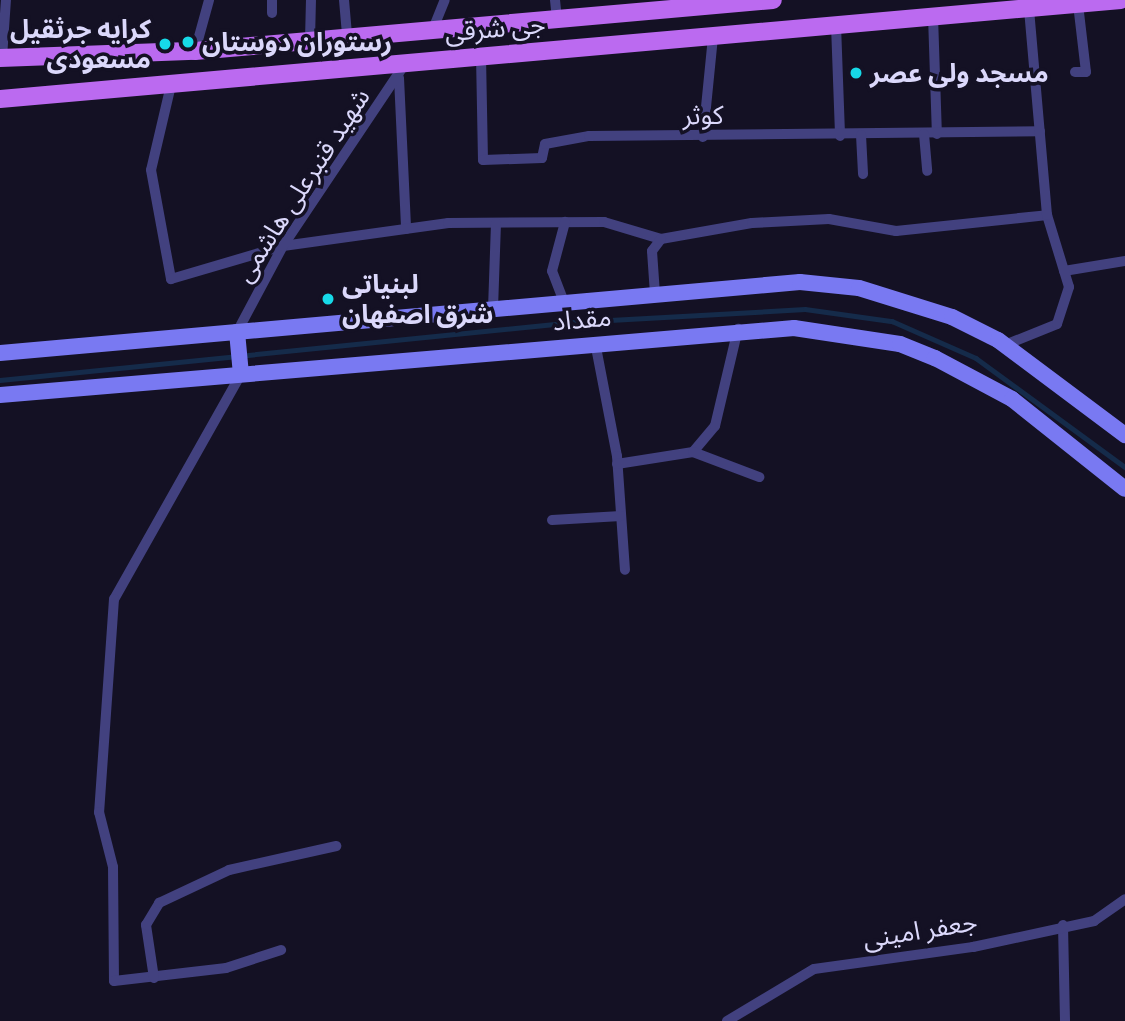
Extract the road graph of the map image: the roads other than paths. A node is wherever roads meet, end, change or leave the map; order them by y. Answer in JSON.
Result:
{"nodes":[{"id":1,"x":6,"y":0,"type":"edge"},
{"id":2,"x":209,"y":0,"type":"edge"},
{"id":3,"x":272,"y":0,"type":"edge"},
{"id":4,"x":311,"y":0,"type":"edge"},
{"id":5,"x":344,"y":0,"type":"edge"},
{"id":6,"x":444,"y":0,"type":"edge"},
{"id":7,"x":555,"y":0,"type":"edge"},
{"id":8,"x":773,"y":0,"type":"edge"},
{"id":9,"x":1121,"y":0,"type":"edge"},
{"id":10,"x":675,"y":4,"type":"edge"},
{"id":11,"x":1078,"y":4,"type":"junction"},
{"id":12,"x":1029,"y":8,"type":"junction"},
{"id":13,"x":272,"y":13,"type":"dead end"},
{"id":14,"x":933,"y":16,"type":"junction"},
{"id":15,"x":557,"y":19,"type":"junction"},
{"id":16,"x":836,"y":25,"type":"junction"},
{"id":17,"x":433,"y":29,"type":"junction"},
{"id":18,"x":712,"y":36,"type":"junction"},
{"id":19,"x":347,"y":37,"type":"junction"},
{"id":20,"x":310,"y":40,"type":"junction"},
{"id":21,"x":195,"y":51,"type":"junction"},
{"id":22,"x":481,"y":56,"type":"junction"},
{"id":23,"x":1,"y":58,"type":"edge"},
{"id":24,"x":403,"y":70,"type":"junction"},
{"id":25,"x":1075,"y":72,"type":"dead end"},
{"id":26,"x":171,"y":85,"type":"junction"},
{"id":27,"x":0,"y":99,"type":"edge"},
{"id":28,"x":1040,"y":131,"type":"junction"},
{"id":29,"x":924,"y":134,"type":"junction"},
{"id":30,"x":937,"y":134,"type":"junction"},
{"id":31,"x":861,"y":135,"type":"junction"},
{"id":32,"x":840,"y":136,"type":"junction"},
{"id":33,"x":704,"y":137,"type":"junction"},
{"id":34,"x":927,"y":172,"type":"dead end"},
{"id":35,"x":863,"y":174,"type":"dead end"},
{"id":36,"x":1047,"y":215,"type":"junction"},
{"id":37,"x":565,"y":222,"type":"junction"},
{"id":38,"x":496,"y":223,"type":"junction"},
{"id":39,"x":406,"y":229,"type":"junction"},
{"id":40,"x":661,"y":239,"type":"junction"},
{"id":41,"x":283,"y":246,"type":"junction"},
{"id":42,"x":1125,"y":261,"type":"edge"},
{"id":43,"x":1064,"y":271,"type":"junction"},
{"id":44,"x":654,"y":294,"type":"junction"},
{"id":45,"x":564,"y":302,"type":"junction"},
{"id":46,"x":493,"y":309,"type":"junction"},
{"id":47,"x":738,"y":328,"type":"junction"},
{"id":48,"x":237,"y":332,"type":"junction"},
{"id":49,"x":594,"y":342,"type":"junction"},
{"id":50,"x":1005,"y":345,"type":"junction"},
{"id":51,"x":0,"y":353,"type":"edge"},
{"id":52,"x":241,"y":374,"type":"junction"},
{"id":53,"x":0,"y":395,"type":"edge"},
{"id":54,"x":1125,"y":435,"type":"edge"},
{"id":55,"x":693,"y":452,"type":"junction"},
{"id":56,"x":617,"y":464,"type":"junction"},
{"id":57,"x":759,"y":477,"type":"dead end"},
{"id":58,"x":1125,"y":489,"type":"edge"},
{"id":59,"x":621,"y":516,"type":"junction"},
{"id":60,"x":552,"y":520,"type":"dead end"},
{"id":61,"x":625,"y":570,"type":"dead end"},
{"id":62,"x":336,"y":846,"type":"dead end"},
{"id":63,"x":1125,"y":899,"type":"edge"},
{"id":64,"x":1063,"y":925,"type":"junction"},
{"id":65,"x":281,"y":950,"type":"dead end"},
{"id":66,"x":154,"y":978,"type":"junction"},
{"id":67,"x":727,"y":1021,"type":"edge"},
{"id":68,"x":1065,"y":1021,"type":"edge"}],
"edges":[{"from":1,"to":23,"type":"street"},
{"from":2,"to":21,"type":"street"},
{"from":3,"to":13,"type":"street"},
{"from":4,"to":20,"type":"street"},
{"from":5,"to":19,"type":"street"},
{"from":6,"to":17,"type":"street"},
{"from":7,"to":15,"type":"street"},
{"from":8,"to":10,"type":"main road","name":"جی شرقی"},
{"from":9,"to":11,"type":"main road","name":"جی شرقی"},
{"from":10,"to":15,"type":"main road","name":"جی شرقی"},
{"from":11,"to":12,"type":"main road","name":"جی شرقی"},
{"from":11,"to":25,"type":"street"},
{"from":12,"to":14,"type":"main road","name":"جی شرقی"},
{"from":12,"to":28,"type":"street"},
{"from":14,"to":16,"type":"main road","name":"جی شرقی"},
{"from":14,"to":30,"type":"street"},
{"from":15,"to":17,"type":"main road","name":"جی شرقی"},
{"from":16,"to":18,"type":"main road","name":"جی شرقی"},
{"from":16,"to":32,"type":"street"},
{"from":17,"to":19,"type":"main road","name":"جی شرقی"},
{"from":18,"to":22,"type":"main road","name":"جی شرقی"},
{"from":18,"to":33,"type":"street"},
{"from":19,"to":20,"type":"main road","name":"جی شرقی"},
{"from":20,"to":21,"type":"main road","name":"جی شرقی"},
{"from":21,"to":23,"type":"main road","name":"جی شرقی"},
{"from":22,"to":24,"type":"main road","name":"جی شرقی"},
{"from":22,"to":33,"type":"street","name":"کوثر"},
{"from":24,"to":26,"type":"main road","name":"جی شرقی"},
{"from":24,"to":39,"type":"street"},
{"from":24,"to":41,"type":"street","name":"شهید قنبرعلی هاشمی"},
{"from":26,"to":27,"type":"main road","name":"جی شرقی"},
{"from":26,"to":41,"type":"street"},
{"from":28,"to":30,"type":"street","name":"کوثر"},
{"from":28,"to":36,"type":"street"},
{"from":29,"to":30,"type":"street","name":"کوثر"},
{"from":29,"to":31,"type":"street","name":"کوثر"},
{"from":29,"to":34,"type":"street"},
{"from":31,"to":32,"type":"street","name":"کوثر"},
{"from":31,"to":35,"type":"street"},
{"from":32,"to":33,"type":"street","name":"کوثر"},
{"from":36,"to":40,"type":"street"},
{"from":36,"to":43,"type":"street"},
{"from":37,"to":38,"type":"street"},
{"from":37,"to":40,"type":"street"},
{"from":37,"to":45,"type":"street"},
{"from":38,"to":39,"type":"street"},
{"from":38,"to":46,"type":"street"},
{"from":39,"to":41,"type":"street"},
{"from":40,"to":44,"type":"street"},
{"from":41,"to":48,"type":"street","name":"شهید قنبرعلی هاشمی"},
{"from":42,"to":43,"type":"street"},
{"from":43,"to":50,"type":"street"},
{"from":44,"to":45,"type":"main road","name":"مقداد"},
{"from":44,"to":50,"type":"main road","name":"مقداد"},
{"from":45,"to":46,"type":"main road","name":"مقداد"},
{"from":46,"to":48,"type":"main road","name":"مقداد"},
{"from":47,"to":49,"type":"main road","name":"مقداد"},
{"from":47,"to":55,"type":"street"},
{"from":47,"to":58,"type":"main road","name":"مقداد"},
{"from":48,"to":51,"type":"main road","name":"مقداد"},
{"from":48,"to":52,"type":"main road"},
{"from":49,"to":52,"type":"main road","name":"مقداد"},
{"from":49,"to":56,"type":"street"},
{"from":50,"to":54,"type":"main road","name":"مقداد"},
{"from":52,"to":53,"type":"main road","name":"مقداد"},
{"from":52,"to":66,"type":"street"},
{"from":55,"to":56,"type":"street"},
{"from":55,"to":57,"type":"street"},
{"from":56,"to":59,"type":"street"},
{"from":59,"to":60,"type":"street"},
{"from":59,"to":61,"type":"street"},
{"from":62,"to":66,"type":"street"},
{"from":63,"to":64,"type":"street","name":"جعفر امینی"},
{"from":64,"to":67,"type":"street","name":"جعفر امینی"},
{"from":64,"to":68,"type":"street"},
{"from":65,"to":66,"type":"street"}]}
